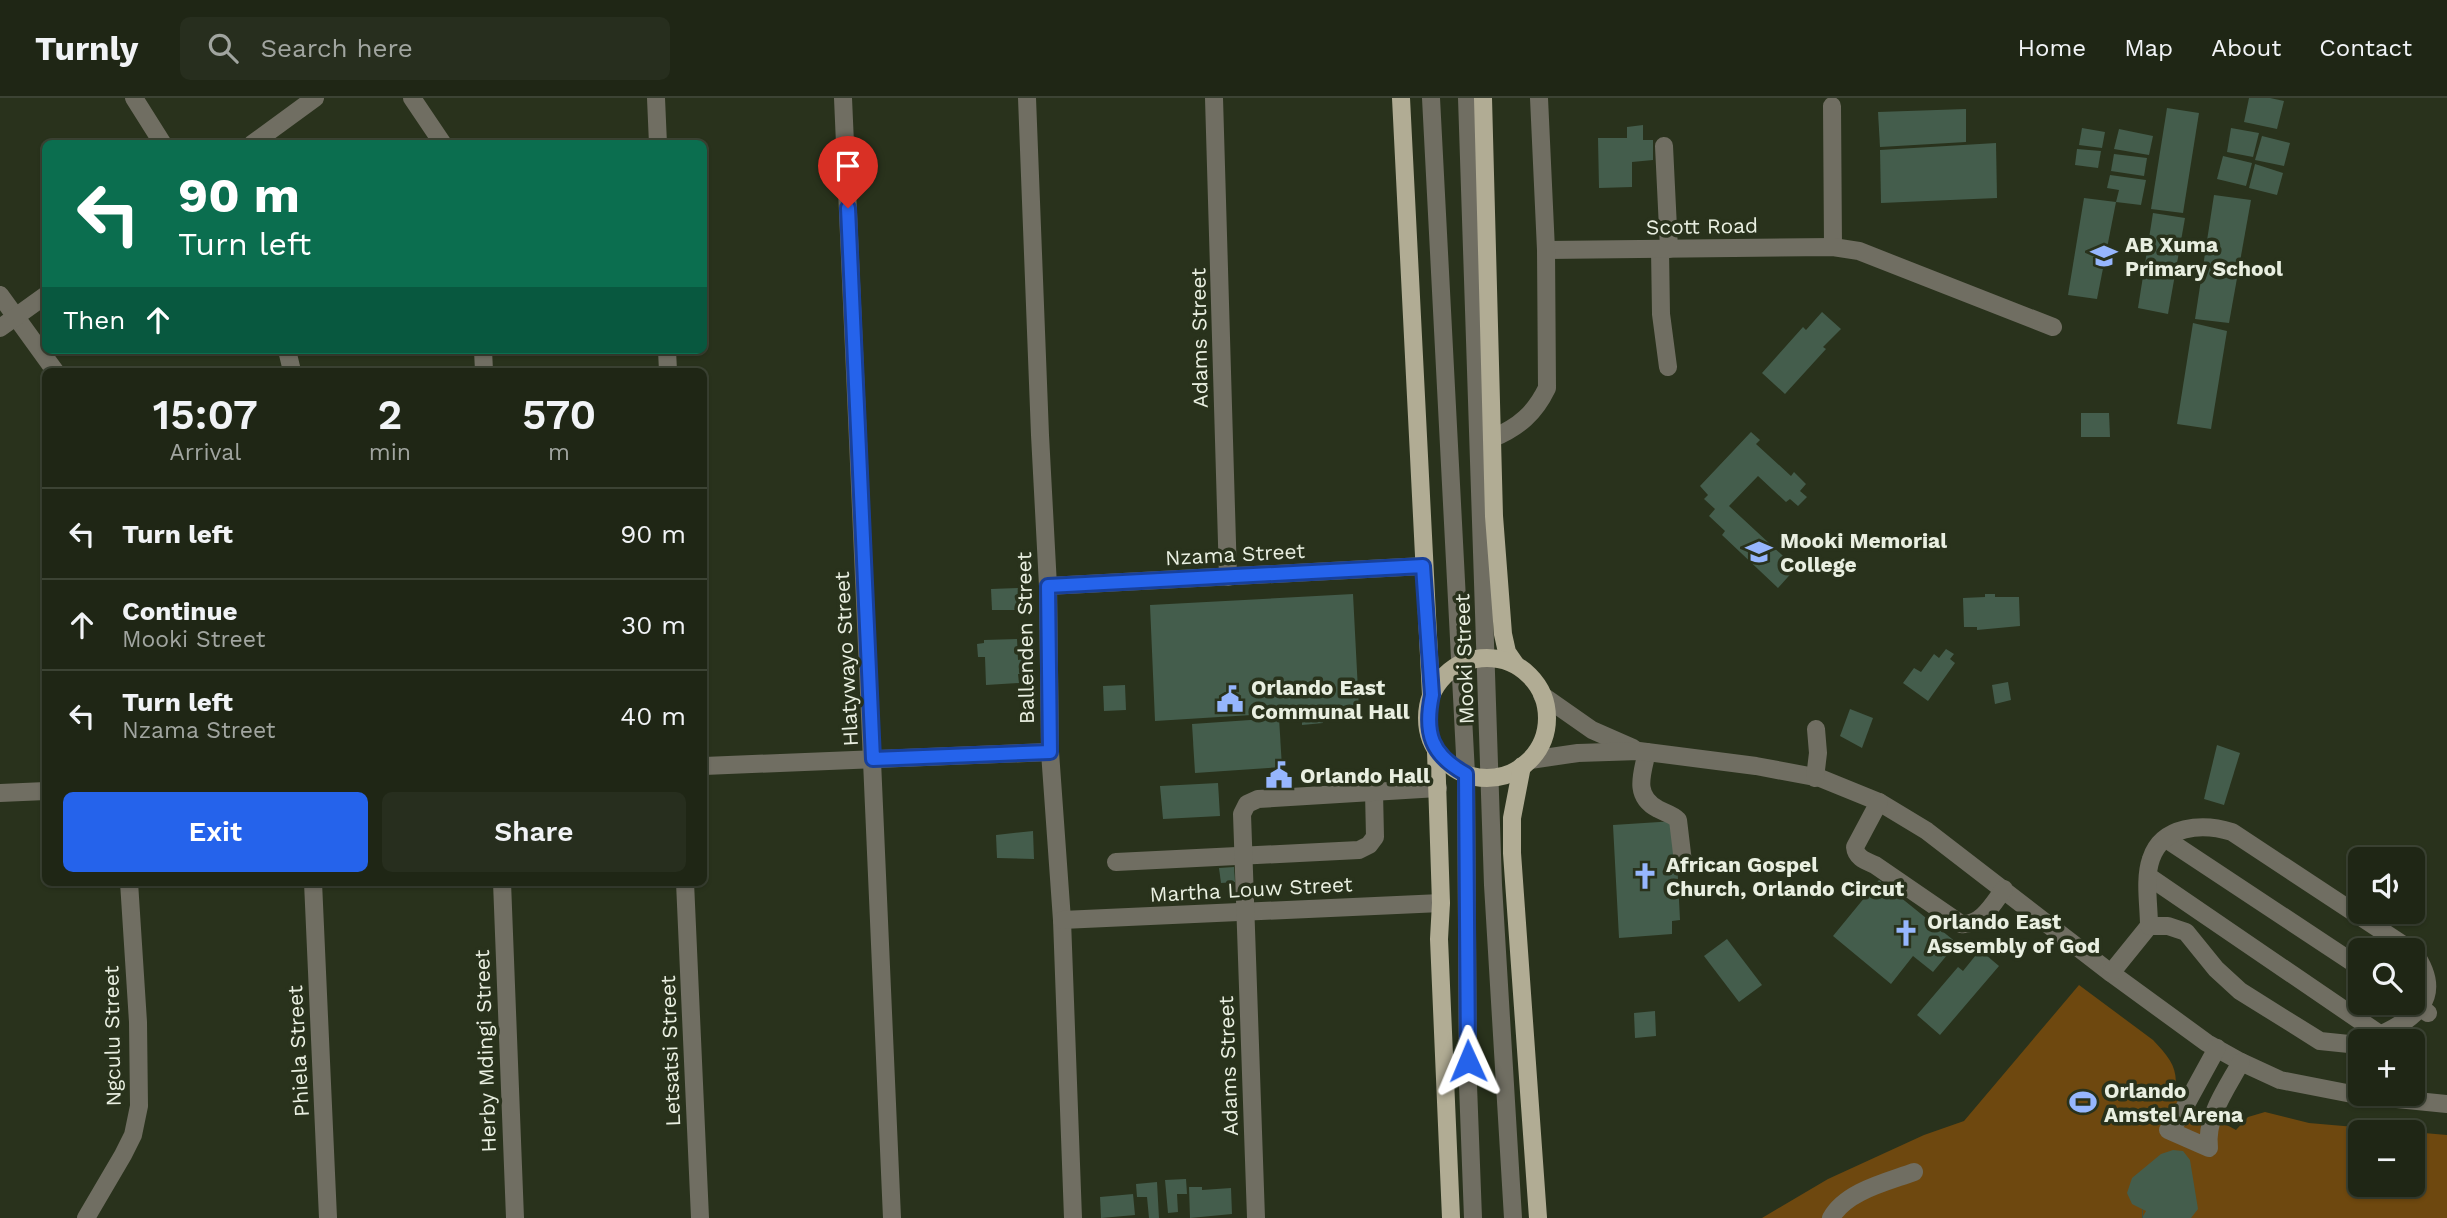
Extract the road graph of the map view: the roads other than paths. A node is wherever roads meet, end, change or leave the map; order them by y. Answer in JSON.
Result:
{"nodes":[{"id":1,"x":134,"y":98,"type":"edge"},
{"id":2,"x":315,"y":98,"type":"edge"},
{"id":3,"x":412,"y":98,"type":"edge"},
{"id":4,"x":656,"y":98,"type":"edge"},
{"id":5,"x":843,"y":98,"type":"edge"},
{"id":6,"x":1027,"y":98,"type":"edge"},
{"id":7,"x":1214,"y":98,"type":"edge"},
{"id":8,"x":1401,"y":98,"type":"edge"},
{"id":9,"x":1431,"y":98,"type":"edge"},
{"id":10,"x":1466,"y":98,"type":"edge"},
{"id":11,"x":1483,"y":98,"type":"edge"},
{"id":12,"x":1539,"y":98,"type":"edge"},
{"id":13,"x":1832,"y":106,"type":"dead end"},
{"id":14,"x":160,"y":140,"type":"edge"},
{"id":15,"x":258,"y":140,"type":"edge"},
{"id":16,"x":440,"y":140,"type":"edge"},
{"id":17,"x":659,"y":140,"type":"edge"},
{"id":18,"x":1664,"y":146,"type":"dead end"},
{"id":19,"x":1833,"y":247,"type":"junction"},
{"id":20,"x":1665,"y":249,"type":"junction"},
{"id":21,"x":1546,"y":250,"type":"junction"},
{"id":22,"x":0,"y":295,"type":"edge"},
{"id":23,"x":42,"y":298,"type":"edge"},
{"id":24,"x":16,"y":316,"type":"junction"},
{"id":25,"x":2053,"y":327,"type":"dead end"},
{"id":26,"x":0,"y":328,"type":"edge"},
{"id":27,"x":42,"y":353,"type":"edge"},
{"id":28,"x":1668,"y":367,"type":"dead end"},
{"id":29,"x":1493,"y":438,"type":"junction"},
{"id":30,"x":1423,"y":566,"type":"junction"},
{"id":31,"x":1227,"y":577,"type":"junction"},
{"id":32,"x":1048,"y":586,"type":"junction"},
{"id":33,"x":1487,"y":658,"type":"junction"},
{"id":34,"x":1462,"y":664,"type":"junction"},
{"id":35,"x":1516,"y":665,"type":"junction"},
{"id":36,"x":1432,"y":695,"type":"junction"},
{"id":37,"x":1542,"y":695,"type":"junction"},
{"id":38,"x":1816,"y":729,"type":"dead end"},
{"id":39,"x":1436,"y":751,"type":"junction"},
{"id":40,"x":1643,"y":751,"type":"junction"},
{"id":41,"x":1050,"y":752,"type":"junction"},
{"id":42,"x":873,"y":759,"type":"junction"},
{"id":43,"x":1526,"y":763,"type":"junction"},
{"id":44,"x":707,"y":766,"type":"edge"},
{"id":45,"x":1466,"y":774,"type":"junction"},
{"id":46,"x":1491,"y":778,"type":"junction"},
{"id":47,"x":1815,"y":778,"type":"junction"},
{"id":48,"x":1437,"y":788,"type":"junction"},
{"id":49,"x":42,"y":791,"type":"edge"},
{"id":50,"x":1374,"y":792,"type":"junction"},
{"id":51,"x":0,"y":793,"type":"edge"},
{"id":52,"x":1879,"y":802,"type":"junction"},
{"id":53,"x":2166,"y":839,"type":"junction"},
{"id":54,"x":1244,"y":856,"type":"junction"},
{"id":55,"x":1116,"y":862,"type":"dead end"},
{"id":56,"x":1683,"y":862,"type":"dead end"},
{"id":57,"x":2148,"y":876,"type":"junction"},
{"id":58,"x":129,"y":886,"type":"edge"},
{"id":59,"x":313,"y":886,"type":"edge"},
{"id":60,"x":502,"y":886,"type":"edge"},
{"id":61,"x":685,"y":886,"type":"edge"},
{"id":62,"x":2004,"y":889,"type":"junction"},
{"id":63,"x":1441,"y":903,"type":"junction"},
{"id":64,"x":1246,"y":913,"type":"junction"},
{"id":65,"x":1062,"y":920,"type":"junction"},
{"id":66,"x":2149,"y":926,"type":"junction"},
{"id":67,"x":2392,"y":938,"type":"edge"},
{"id":68,"x":2348,"y":959,"type":"edge"},
{"id":69,"x":2425,"y":959,"type":"edge"},
{"id":70,"x":2111,"y":973,"type":"junction"},
{"id":71,"x":2425,"y":1005,"type":"edge"},
{"id":72,"x":2409,"y":1015,"type":"edge"},
{"id":73,"x":2355,"y":1029,"type":"edge"},
{"id":74,"x":2386,"y":1029,"type":"edge"},
{"id":75,"x":2348,"y":1044,"type":"edge"},
{"id":76,"x":2217,"y":1048,"type":"junction"},
{"id":77,"x":2241,"y":1062,"type":"junction"},
{"id":78,"x":2447,"y":1104,"type":"edge"},
{"id":79,"x":1914,"y":1172,"type":"dead end"},
{"id":80,"x":86,"y":1218,"type":"edge"},
{"id":81,"x":328,"y":1218,"type":"edge"},
{"id":82,"x":514,"y":1218,"type":"edge"},
{"id":83,"x":700,"y":1218,"type":"edge"},
{"id":84,"x":892,"y":1218,"type":"edge"},
{"id":85,"x":1073,"y":1218,"type":"edge"},
{"id":86,"x":1256,"y":1218,"type":"edge"},
{"id":87,"x":1451,"y":1218,"type":"edge"},
{"id":88,"x":1473,"y":1218,"type":"edge"},
{"id":89,"x":1513,"y":1218,"type":"edge"},
{"id":90,"x":1538,"y":1218,"type":"edge"},
{"id":91,"x":1831,"y":1218,"type":"edge"}],
"edges":[{"from":1,"to":14,"type":"street"},
{"from":2,"to":15,"type":"street"},
{"from":3,"to":16,"type":"street"},
{"from":4,"to":17,"type":"street"},
{"from":5,"to":42,"type":"street","name":"Hlatywayo Street"},
{"from":6,"to":32,"type":"street","name":"Ballenden Street"},
{"from":7,"to":31,"type":"street","name":"Adams Street"},
{"from":8,"to":30,"type":"main road","name":"Mooki Street"},
{"from":9,"to":34,"type":"street","name":"Mooki Street"},
{"from":10,"to":33,"type":"street","name":"Mooki Street"},
{"from":11,"to":29,"type":"main road","name":"Mooki Street"},
{"from":12,"to":21,"type":"street"},
{"from":13,"to":19,"type":"street"},
{"from":18,"to":20,"type":"street"},
{"from":19,"to":20,"type":"street","name":"Scott Road"},
{"from":19,"to":25,"type":"street","name":"Scott Road"},
{"from":20,"to":21,"type":"street","name":"Scott Road"},
{"from":20,"to":28,"type":"street"},
{"from":21,"to":29,"type":"street"},
{"from":22,"to":24,"type":"street"},
{"from":23,"to":24,"type":"street"},
{"from":24,"to":26,"type":"street"},
{"from":24,"to":27,"type":"street"},
{"from":29,"to":35,"type":"main road","name":"Mooki Street"},
{"from":30,"to":31,"type":"street","name":"Nzama Street"},
{"from":30,"to":36,"type":"main road","name":"Mooki Street"},
{"from":31,"to":32,"type":"street","name":"Nzama Street"},
{"from":32,"to":41,"type":"street","name":"Ballenden Street"},
{"from":33,"to":34,"type":"main road"},
{"from":33,"to":35,"type":"main road"},
{"from":33,"to":46,"type":"street","name":"Mooki Street"},
{"from":34,"to":36,"type":"main road"},
{"from":34,"to":45,"type":"street","name":"Mooki Street"},
{"from":35,"to":37,"type":"main road"},
{"from":36,"to":39,"type":"main road","name":"Mooki Street"},
{"from":37,"to":40,"type":"street"},
{"from":37,"to":43,"type":"main road"},
{"from":38,"to":47,"type":"street"},
{"from":39,"to":45,"type":"main road"},
{"from":39,"to":48,"type":"main road","name":"Mooki Street"},
{"from":40,"to":43,"type":"street"},
{"from":40,"to":47,"type":"street"},
{"from":40,"to":56,"type":"street"},
{"from":41,"to":42,"type":"street"},
{"from":41,"to":65,"type":"street","name":"Ballenden Street"},
{"from":42,"to":44,"type":"street"},
{"from":42,"to":84,"type":"street","name":"Hlatywayo Street"},
{"from":43,"to":46,"type":"main road"},
{"from":43,"to":90,"type":"main road"},
{"from":45,"to":46,"type":"main road"},
{"from":45,"to":88,"type":"street","name":"Mooki Street"},
{"from":46,"to":89,"type":"street","name":"Mooki Street"},
{"from":47,"to":52,"type":"street"},
{"from":48,"to":50,"type":"street"},
{"from":48,"to":63,"type":"main road","name":"Mooki Street"},
{"from":49,"to":51,"type":"street"},
{"from":50,"to":54,"type":"street"},
{"from":50,"to":54,"type":"street","name":"Adams Street"},
{"from":52,"to":62,"type":"street"},
{"from":52,"to":62,"type":"street"},
{"from":53,"to":57,"type":"street"},
{"from":53,"to":67,"type":"street"},
{"from":53,"to":68,"type":"street"},
{"from":54,"to":55,"type":"street"},
{"from":54,"to":64,"type":"street","name":"Adams Street"},
{"from":57,"to":66,"type":"street"},
{"from":57,"to":73,"type":"street"},
{"from":58,"to":80,"type":"street","name":"Ngculu Street"},
{"from":59,"to":81,"type":"street","name":"Phiela Street"},
{"from":60,"to":82,"type":"street","name":"Herby Mdingi Street"},
{"from":61,"to":83,"type":"street","name":"Letsatsi Street"},
{"from":62,"to":70,"type":"street"},
{"from":63,"to":64,"type":"street","name":"Martha Louw Street"},
{"from":63,"to":87,"type":"main road","name":"Mooki Street"},
{"from":64,"to":65,"type":"street","name":"Martha Louw Street"},
{"from":64,"to":86,"type":"street","name":"Adams Street"},
{"from":65,"to":85,"type":"street","name":"Ballenden Street"},
{"from":66,"to":70,"type":"street"},
{"from":66,"to":75,"type":"street"},
{"from":69,"to":71,"type":"street"},
{"from":70,"to":76,"type":"street"},
{"from":72,"to":74,"type":"street"},
{"from":76,"to":77,"type":"street"},
{"from":76,"to":77,"type":"street"},
{"from":77,"to":78,"type":"street"},
{"from":79,"to":91,"type":"street"}]}
